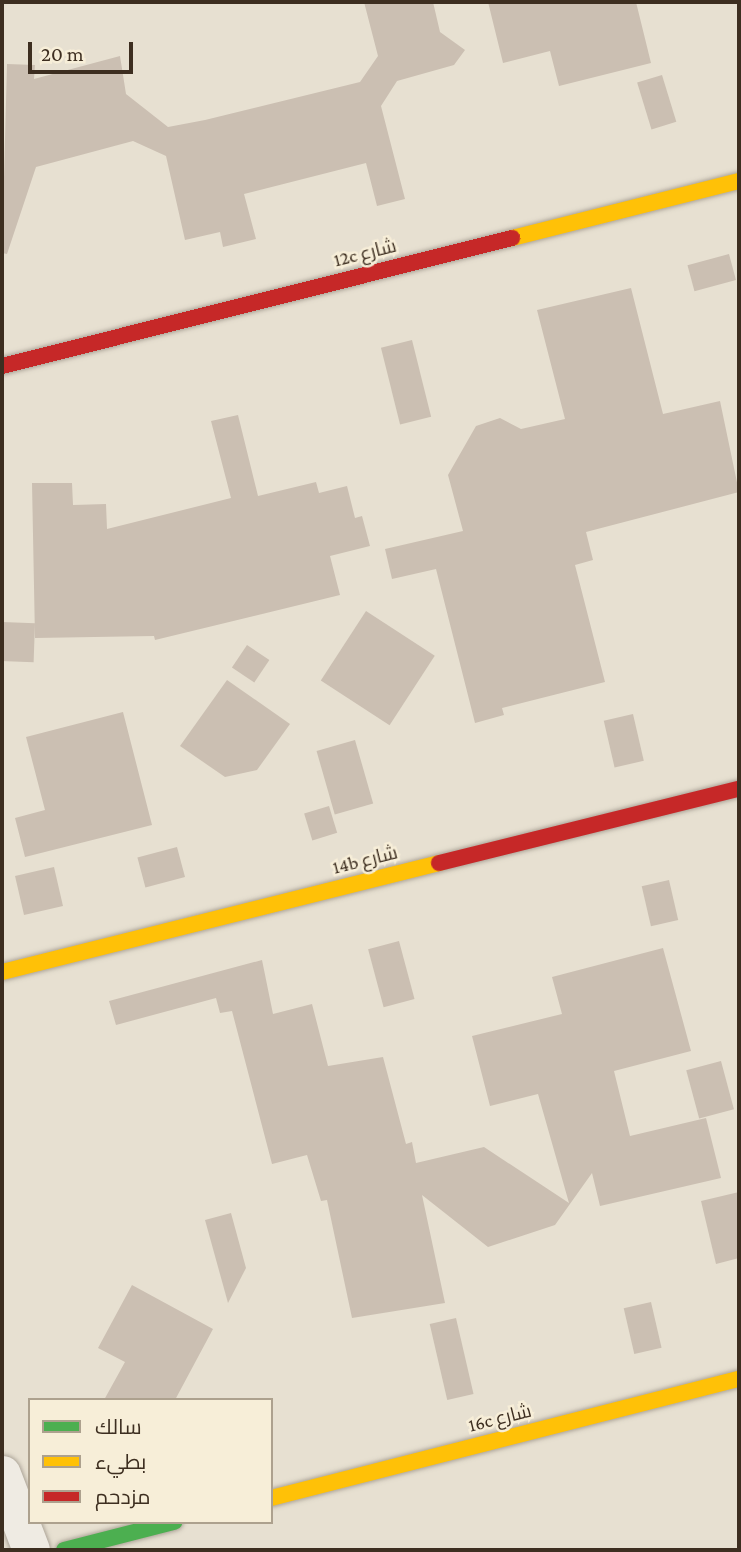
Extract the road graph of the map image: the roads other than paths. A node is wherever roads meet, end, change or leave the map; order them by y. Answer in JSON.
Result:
{"nodes":[{"id":1,"x":739,"y":181,"type":"edge"},
{"id":2,"x":2,"y":366,"type":"edge"},
{"id":3,"x":739,"y":789,"type":"edge"},
{"id":4,"x":2,"y":972,"type":"edge"},
{"id":5,"x":739,"y":1379,"type":"edge"},
{"id":6,"x":2,"y":1474,"type":"edge"},
{"id":7,"x":273,"y":1497,"type":"edge"},
{"id":8,"x":166,"y":1524,"type":"edge"},
{"id":9,"x":31,"y":1550,"type":"edge"},
{"id":10,"x":64,"y":1550,"type":"edge"}],
"edges":[{"from":1,"to":2,"type":"street","name":"12c شارع"},
{"from":3,"to":4,"type":"street","name":"14b شارع"},
{"from":5,"to":7,"type":"street","name":"16c شارع"},
{"from":6,"to":9,"type":"street"},
{"from":8,"to":10,"type":"street"}]}
